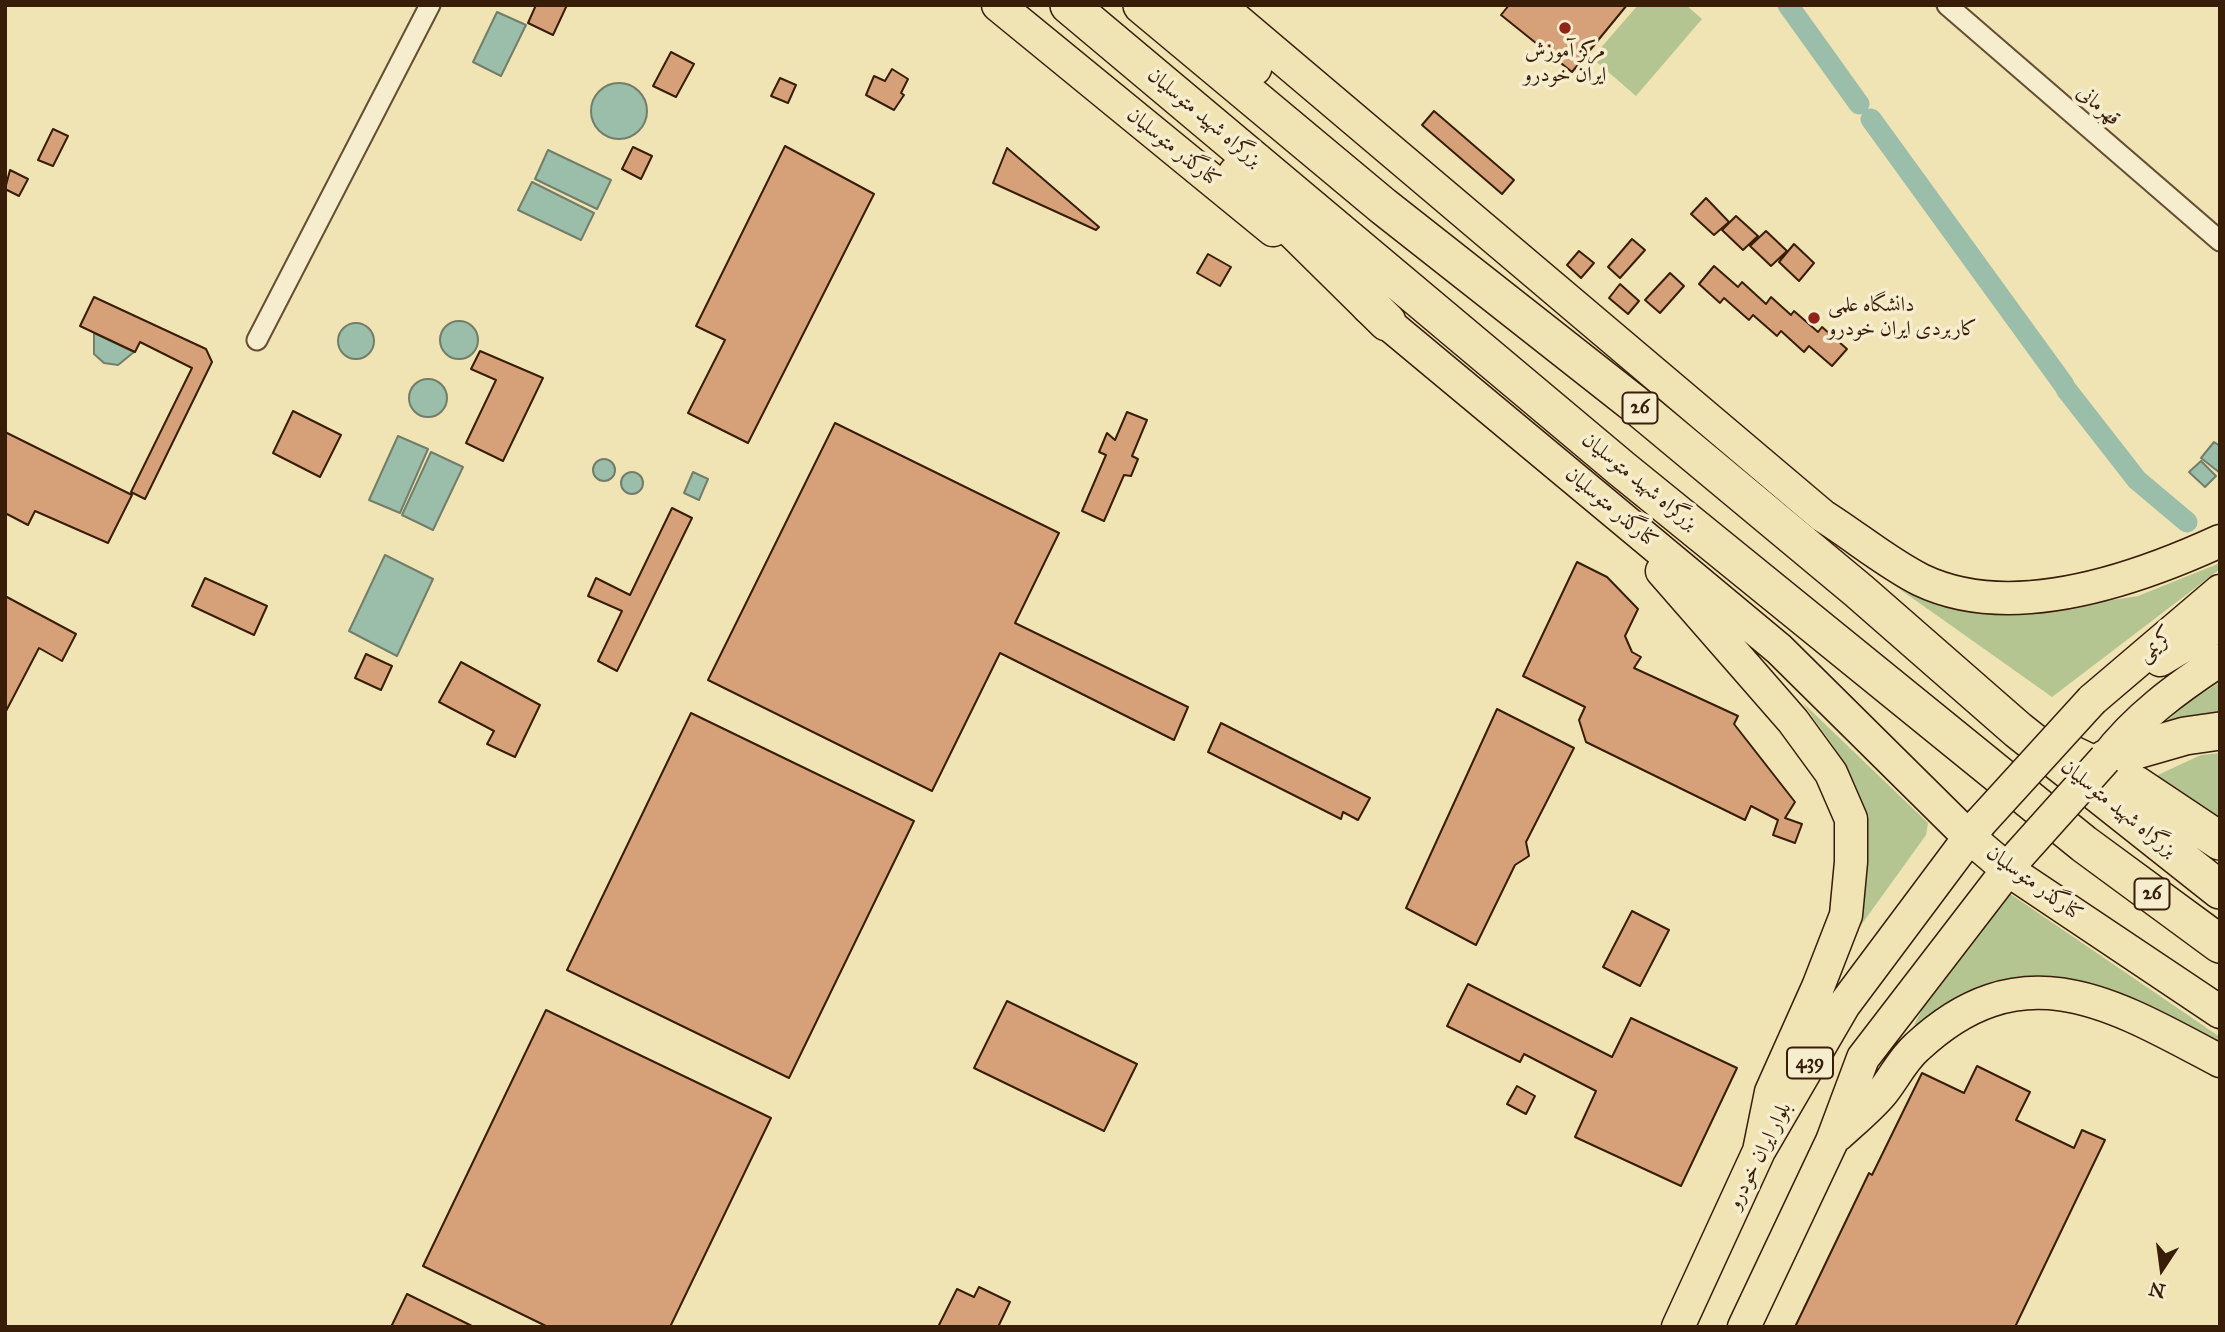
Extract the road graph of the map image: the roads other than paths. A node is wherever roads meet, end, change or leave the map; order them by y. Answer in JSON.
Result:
{"nodes":[{"id":1,"x":430,"y":5,"type":"edge"},
{"id":2,"x":998,"y":5,"type":"edge"},
{"id":3,"x":1068,"y":5,"type":"edge"},
{"id":4,"x":1142,"y":5,"type":"edge"},
{"id":5,"x":1185,"y":5,"type":"edge"},
{"id":6,"x":1219,"y":5,"type":"edge"},
{"id":7,"x":1947,"y":5,"type":"edge"},
{"id":8,"x":1383,"y":206,"type":"junction"},
{"id":9,"x":2220,"y":241,"type":"edge"},
{"id":10,"x":1387,"y":323,"type":"junction"},
{"id":11,"x":257,"y":340,"type":"dead end"},
{"id":12,"x":1602,"y":500,"type":"junction"},
{"id":13,"x":2220,"y":541,"type":"edge"},
{"id":14,"x":2220,"y":590,"type":"edge"},
{"id":15,"x":2220,"y":624,"type":"edge"},
{"id":16,"x":2220,"y":660,"type":"edge"},
{"id":17,"x":2092,"y":700,"type":"junction"},
{"id":18,"x":2018,"y":730,"type":"junction"},
{"id":19,"x":2220,"y":731,"type":"edge"},
{"id":20,"x":2105,"y":759,"type":"junction"},
{"id":21,"x":1975,"y":830,"type":"junction"},
{"id":22,"x":2220,"y":841,"type":"edge"},
{"id":23,"x":2013,"y":862,"type":"junction"},
{"id":24,"x":2220,"y":890,"type":"edge"},
{"id":25,"x":2220,"y":944,"type":"edge"},
{"id":26,"x":2220,"y":1012,"type":"edge"},
{"id":27,"x":2220,"y":1061,"type":"edge"},
{"id":28,"x":1832,"y":1141,"type":"junction"},
{"id":29,"x":1759,"y":1151,"type":"junction"},
{"id":30,"x":1678,"y":1327,"type":"edge"},
{"id":31,"x":1744,"y":1327,"type":"edge"}],
"edges":[{"from":1,"to":11,"type":"street"},
{"from":2,"to":10,"type":"main road","name":"کنارگذر متوسلیان"},
{"from":3,"to":10,"type":"highway"},
{"from":3,"to":25,"type":"highway","name":"بزرگراه شهید متوسلیان","number":"26"},
{"from":4,"to":8,"type":"highway","name":"بزرگراه شهید متوسلیان","number":"26"},
{"from":5,"to":8,"type":"highway"},
{"from":6,"to":13,"type":"main road"},
{"from":7,"to":9,"type":"street","name":"قهرمانی"},
{"from":8,"to":18,"type":"highway","name":"بزرگراه شهید متوسلیان","number":"26"},
{"from":10,"to":12,"type":"main road","name":"کنارگذر متوسلیان"},
{"from":12,"to":21,"type":"main road","name":"کنارگذر متوسلیان"},
{"from":12,"to":29,"type":"main road"},
{"from":14,"to":17,"type":"main road","name":"کریمی","number":"439"},
{"from":15,"to":17,"type":"main road"},
{"from":16,"to":20,"type":"main road","number":"439"},
{"from":17,"to":21,"type":"main road","number":"439","bridge":true},
{"from":18,"to":22,"type":"highway"},
{"from":18,"to":24,"type":"highway","name":"بزرگراه شهید متوسلیان","number":"26"},
{"from":19,"to":20,"type":"highway"},
{"from":20,"to":23,"type":"main road","number":"439","bridge":true},
{"from":21,"to":23,"type":"main road","name":"کنارگذر متوسلیان"},
{"from":21,"to":29,"type":"main road","name":"بلوار ایران خودرو","number":"439"},
{"from":23,"to":26,"type":"main road","name":"کنارگذر متوسلیان"},
{"from":23,"to":28,"type":"main road","number":"439"},
{"from":27,"to":28,"type":"main road"},
{"from":28,"to":31,"type":"main road","number":"439"},
{"from":29,"to":30,"type":"main road","name":"بلوار ایران خودرو","number":"439"}]}
